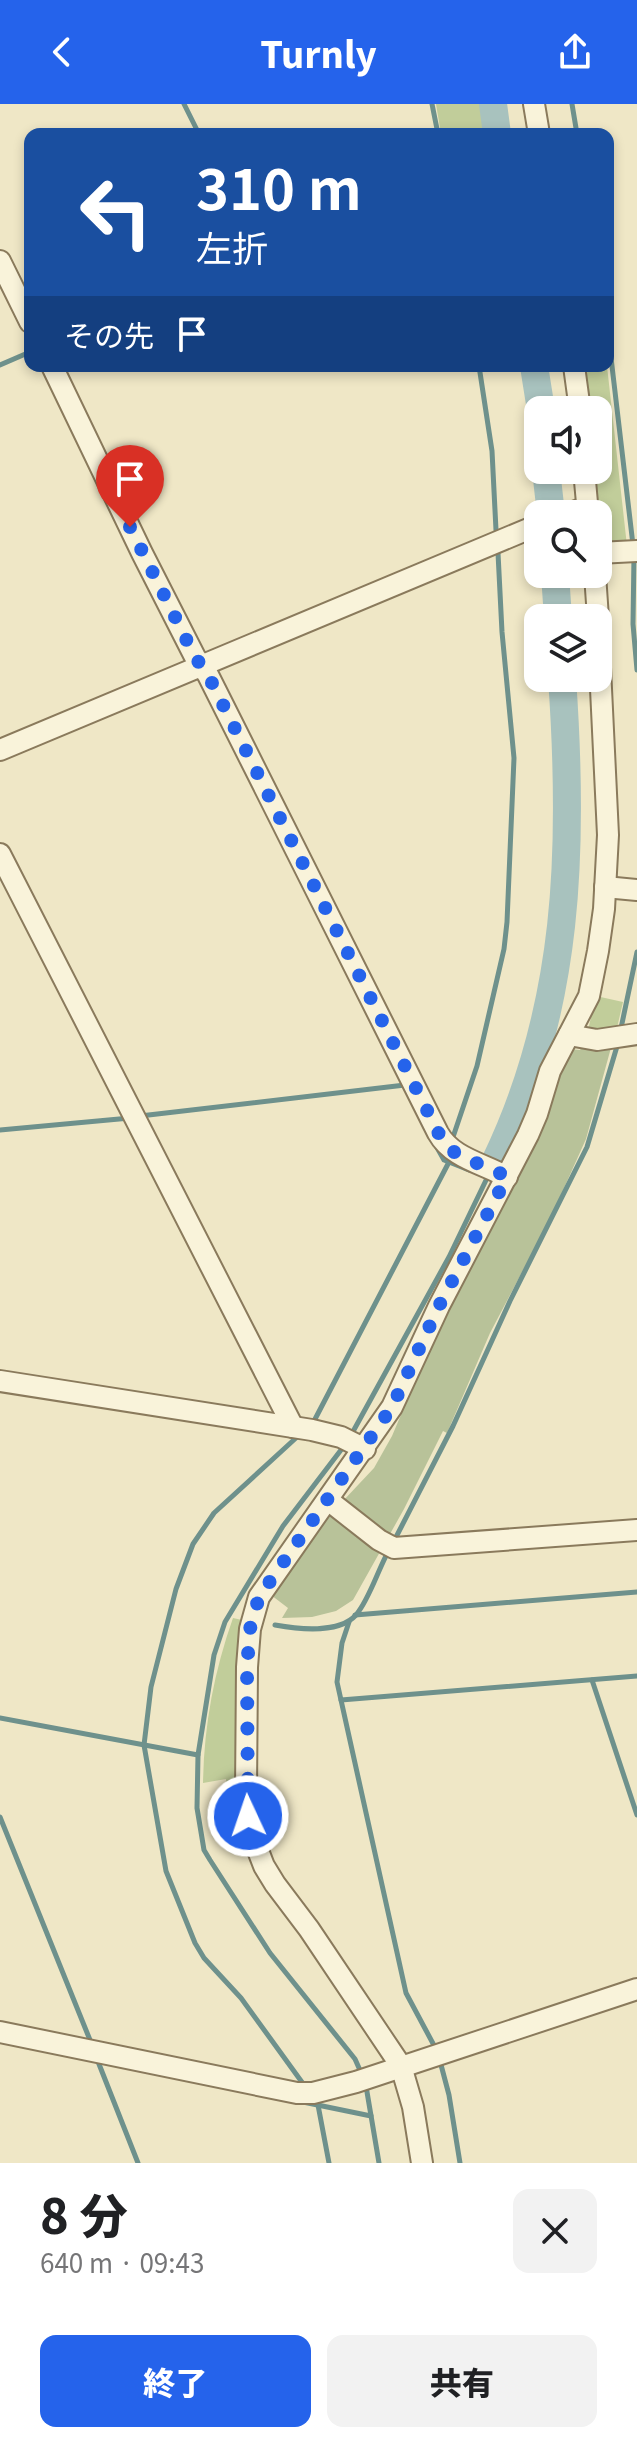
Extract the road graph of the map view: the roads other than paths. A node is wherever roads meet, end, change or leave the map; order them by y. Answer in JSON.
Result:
{"nodes":[{"id":1,"x":534,"y":104,"type":"edge"},
{"id":2,"x":538,"y":128,"type":"edge"},
{"id":3,"x":0,"y":261,"type":"edge"},
{"id":4,"x":24,"y":310,"type":"edge"},
{"id":5,"x":55,"y":372,"type":"edge"},
{"id":6,"x":575,"y":372,"type":"edge"},
{"id":7,"x":578,"y":396,"type":"edge"},
{"id":8,"x":524,"y":531,"type":"edge"},
{"id":9,"x":634,"y":551,"type":"edge"},
{"id":10,"x":612,"y":552,"type":"edge"},
{"id":11,"x":201,"y":665,"type":"junction"},
{"id":12,"x":602,"y":692,"type":"edge"},
{"id":13,"x":0,"y":750,"type":"edge"},
{"id":14,"x":0,"y":854,"type":"edge"},
{"id":15,"x":605,"y":887,"type":"junction"},
{"id":16,"x":637,"y":890,"type":"edge"},
{"id":17,"x":569,"y":1035,"type":"junction"},
{"id":18,"x":625,"y":1036,"type":"edge"},
{"id":19,"x":497,"y":1171,"type":"junction"},
{"id":20,"x":0,"y":1381,"type":"edge"},
{"id":21,"x":293,"y":1427,"type":"junction"},
{"id":22,"x":354,"y":1443,"type":"junction"},
{"id":23,"x":328,"y":1500,"type":"junction"},
{"id":24,"x":637,"y":1530,"type":"edge"},
{"id":25,"x":637,"y":1989,"type":"edge"},
{"id":26,"x":0,"y":2032,"type":"edge"},
{"id":27,"x":401,"y":2066,"type":"junction"},
{"id":28,"x":422,"y":2163,"type":"edge"}],
"edges":[{"from":1,"to":2,"type":"street"},
{"from":3,"to":4,"type":"street"},
{"from":5,"to":11,"type":"street"},
{"from":6,"to":7,"type":"street"},
{"from":8,"to":11,"type":"street"},
{"from":9,"to":10,"type":"street"},
{"from":11,"to":13,"type":"street"},
{"from":11,"to":19,"type":"street"},
{"from":12,"to":15,"type":"street"},
{"from":14,"to":21,"type":"street"},
{"from":15,"to":16,"type":"street"},
{"from":15,"to":17,"type":"street"},
{"from":17,"to":18,"type":"street"},
{"from":17,"to":19,"type":"street"},
{"from":19,"to":22,"type":"street"},
{"from":20,"to":21,"type":"street"},
{"from":21,"to":22,"type":"street"},
{"from":22,"to":23,"type":"street"},
{"from":23,"to":24,"type":"street"},
{"from":23,"to":27,"type":"street"},
{"from":25,"to":27,"type":"street"},
{"from":26,"to":27,"type":"street"},
{"from":27,"to":28,"type":"street"}]}
